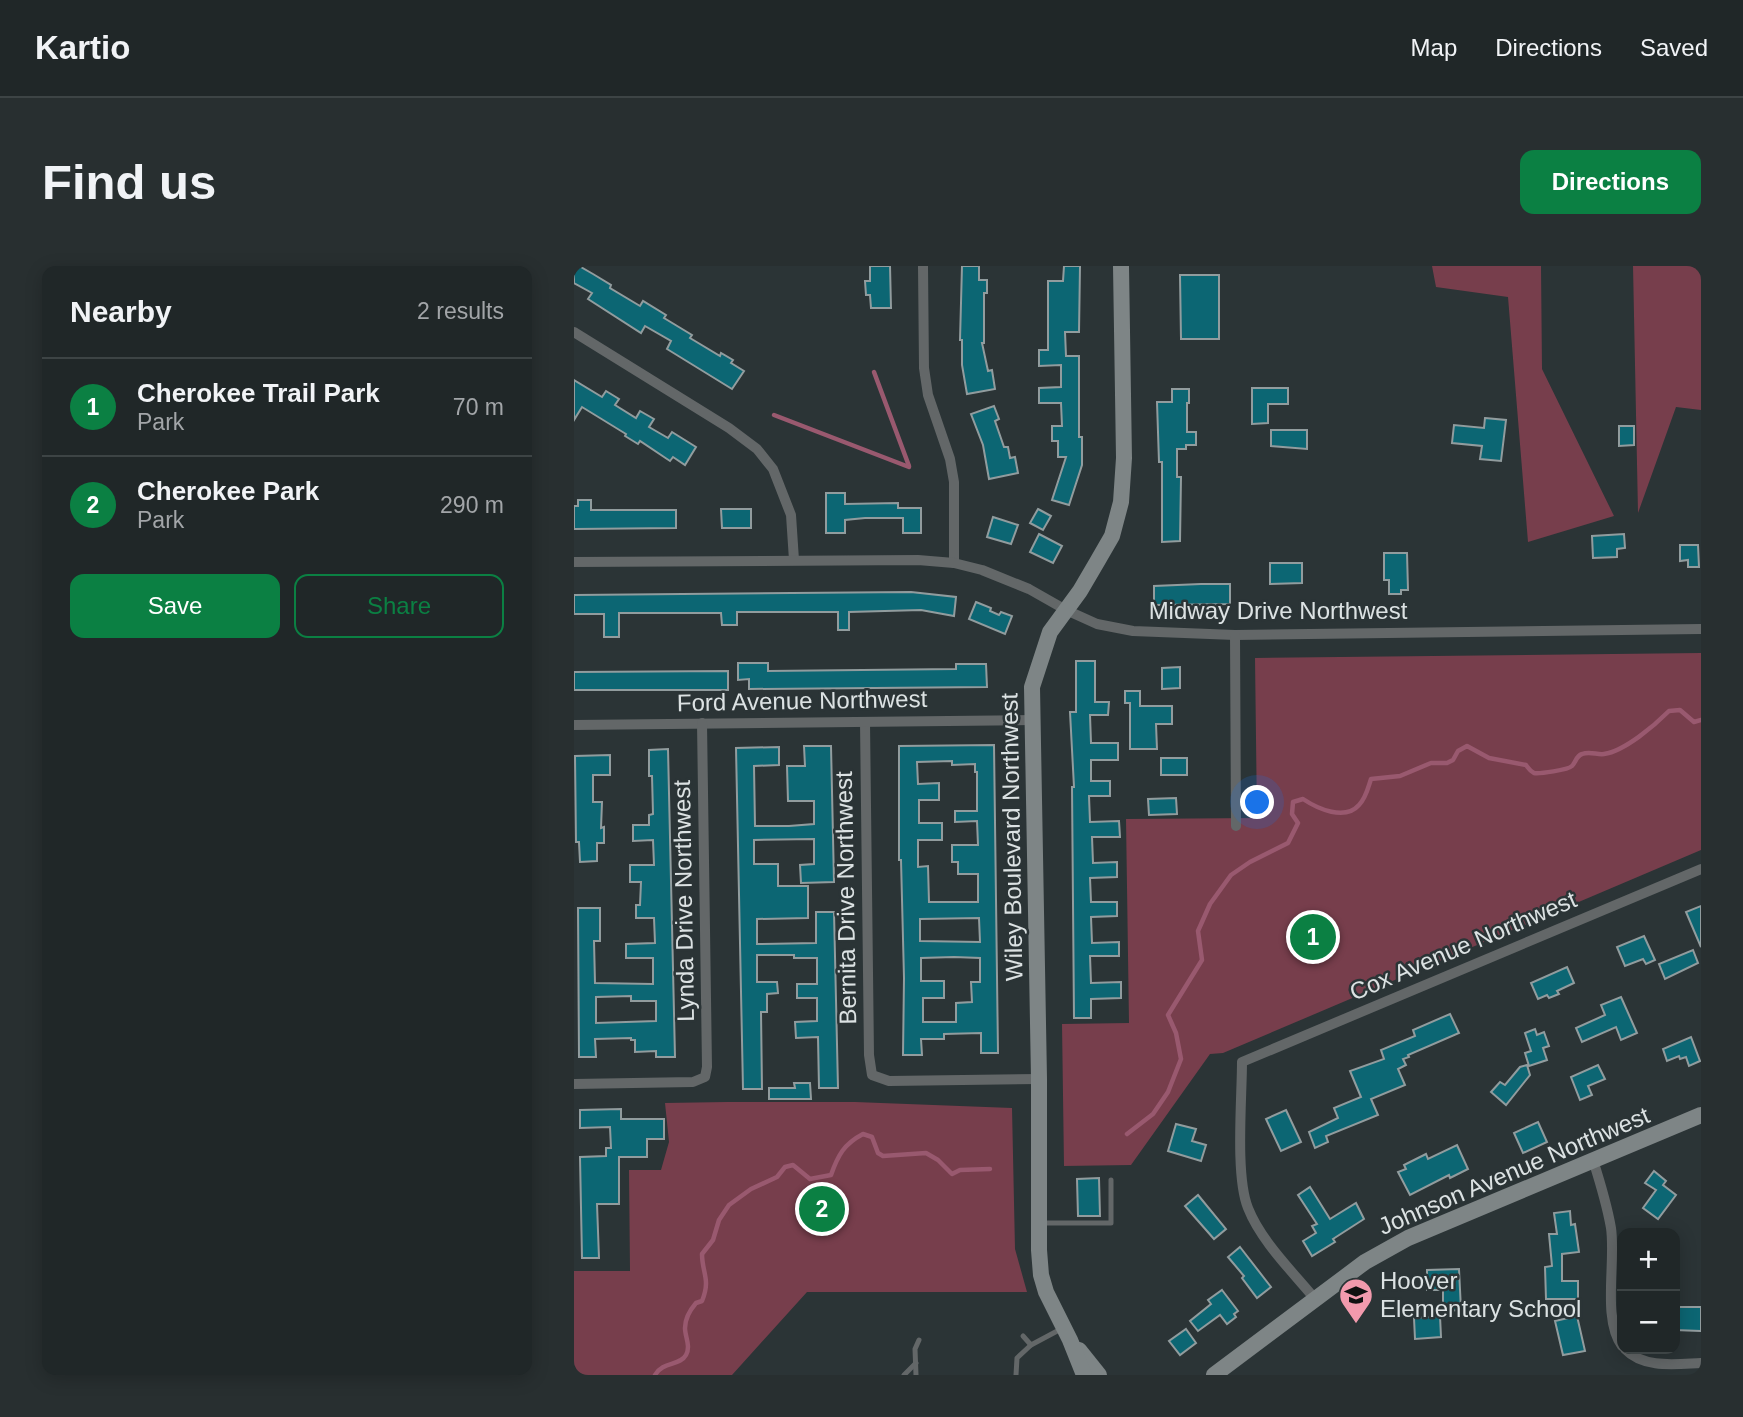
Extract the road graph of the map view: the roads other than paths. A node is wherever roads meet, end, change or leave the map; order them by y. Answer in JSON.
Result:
{"nodes":[{"id":1,"x":923,"y":266,"type":"edge"},
{"id":2,"x":1121,"y":266,"type":"edge"},
{"id":3,"x":574,"y":332,"type":"edge"},
{"id":4,"x":794,"y":560,"type":"junction"},
{"id":5,"x":574,"y":562,"type":"edge"},
{"id":6,"x":954,"y":563,"type":"junction"},
{"id":7,"x":1066,"y":610,"type":"junction"},
{"id":8,"x":1701,"y":629,"type":"edge"},
{"id":9,"x":1234,"y":635,"type":"junction"},
{"id":10,"x":1031,"y":720,"type":"junction"},
{"id":11,"x":865,"y":722,"type":"junction"},
{"id":12,"x":702,"y":723,"type":"junction"},
{"id":13,"x":574,"y":724,"type":"edge"},
{"id":14,"x":1237,"y":826,"type":"dead end"},
{"id":15,"x":1701,"y":869,"type":"edge"},
{"id":16,"x":1039,"y":1079,"type":"junction"},
{"id":17,"x":574,"y":1084,"type":"edge"},
{"id":18,"x":1701,"y":1115,"type":"edge"},
{"id":19,"x":1593,"y":1160,"type":"junction"},
{"id":20,"x":1111,"y":1180,"type":"dead end"},
{"id":21,"x":1039,"y":1223,"type":"junction"},
{"id":22,"x":1315,"y":1299,"type":"junction"},
{"id":23,"x":1067,"y":1334,"type":"junction"},
{"id":24,"x":1023,"y":1336,"type":"dead end"},
{"id":25,"x":1617,"y":1338,"type":"edge"},
{"id":26,"x":919,"y":1340,"type":"dead end"},
{"id":27,"x":1031,"y":1346,"type":"junction"},
{"id":28,"x":1630,"y":1354,"type":"edge"},
{"id":29,"x":916,"y":1363,"type":"junction"},
{"id":30,"x":1701,"y":1363,"type":"edge"},
{"id":31,"x":1232,"y":1369,"type":"edge"},
{"id":32,"x":904,"y":1375,"type":"edge"},
{"id":33,"x":916,"y":1375,"type":"edge"},
{"id":34,"x":1016,"y":1375,"type":"edge"},
{"id":35,"x":1084,"y":1375,"type":"edge"},
{"id":36,"x":1099,"y":1375,"type":"edge"},
{"id":37,"x":1214,"y":1375,"type":"edge"}],
"edges":[{"from":1,"to":6,"type":"street"},
{"from":2,"to":7,"type":"street","name":"Wiley Boulevard Northwest"},
{"from":3,"to":4,"type":"street"},
{"from":4,"to":5,"type":"street","name":"Midway Drive Northwest"},
{"from":4,"to":6,"type":"street","name":"Midway Drive Northwest"},
{"from":6,"to":7,"type":"street","name":"Midway Drive Northwest"},
{"from":7,"to":9,"type":"street","name":"Midway Drive Northwest"},
{"from":7,"to":10,"type":"street","name":"Wiley Boulevard Northwest"},
{"from":8,"to":9,"type":"street","name":"Midway Drive Northwest"},
{"from":9,"to":14,"type":"street"},
{"from":10,"to":11,"type":"street","name":"Ford Avenue Northwest"},
{"from":10,"to":16,"type":"street","name":"Wiley Boulevard Northwest"},
{"from":11,"to":12,"type":"street","name":"Ford Avenue Northwest"},
{"from":11,"to":16,"type":"street","name":"Bernita Drive Northwest"},
{"from":12,"to":13,"type":"street","name":"Ford Avenue Northwest"},
{"from":12,"to":17,"type":"street","name":"Lynda Drive Northwest"},
{"from":15,"to":22,"type":"street","name":"Cox Avenue Northwest"},
{"from":16,"to":21,"type":"street","name":"Wiley Boulevard Northwest"},
{"from":18,"to":19,"type":"street","name":"Johnson Avenue Northwest"},
{"from":19,"to":22,"type":"street","name":"Johnson Avenue Northwest"},
{"from":19,"to":25,"type":"street"},
{"from":20,"to":21,"type":"lane"},
{"from":21,"to":23,"type":"street","name":"Wiley Boulevard Northwest"},
{"from":22,"to":31,"type":"street","name":"Johnson Avenue Northwest"},
{"from":23,"to":27,"type":"lane"},
{"from":23,"to":35,"type":"street","name":"Wiley Boulevard Northwest"},
{"from":23,"to":36,"type":"street","name":"Wiley Boulevard Northwest"},
{"from":24,"to":27,"type":"lane"},
{"from":26,"to":29,"type":"lane"},
{"from":27,"to":34,"type":"lane"},
{"from":28,"to":30,"type":"street"},
{"from":29,"to":32,"type":"lane"},
{"from":29,"to":33,"type":"lane"},
{"from":31,"to":37,"type":"street","name":"Johnson Avenue Northwest"}]}
